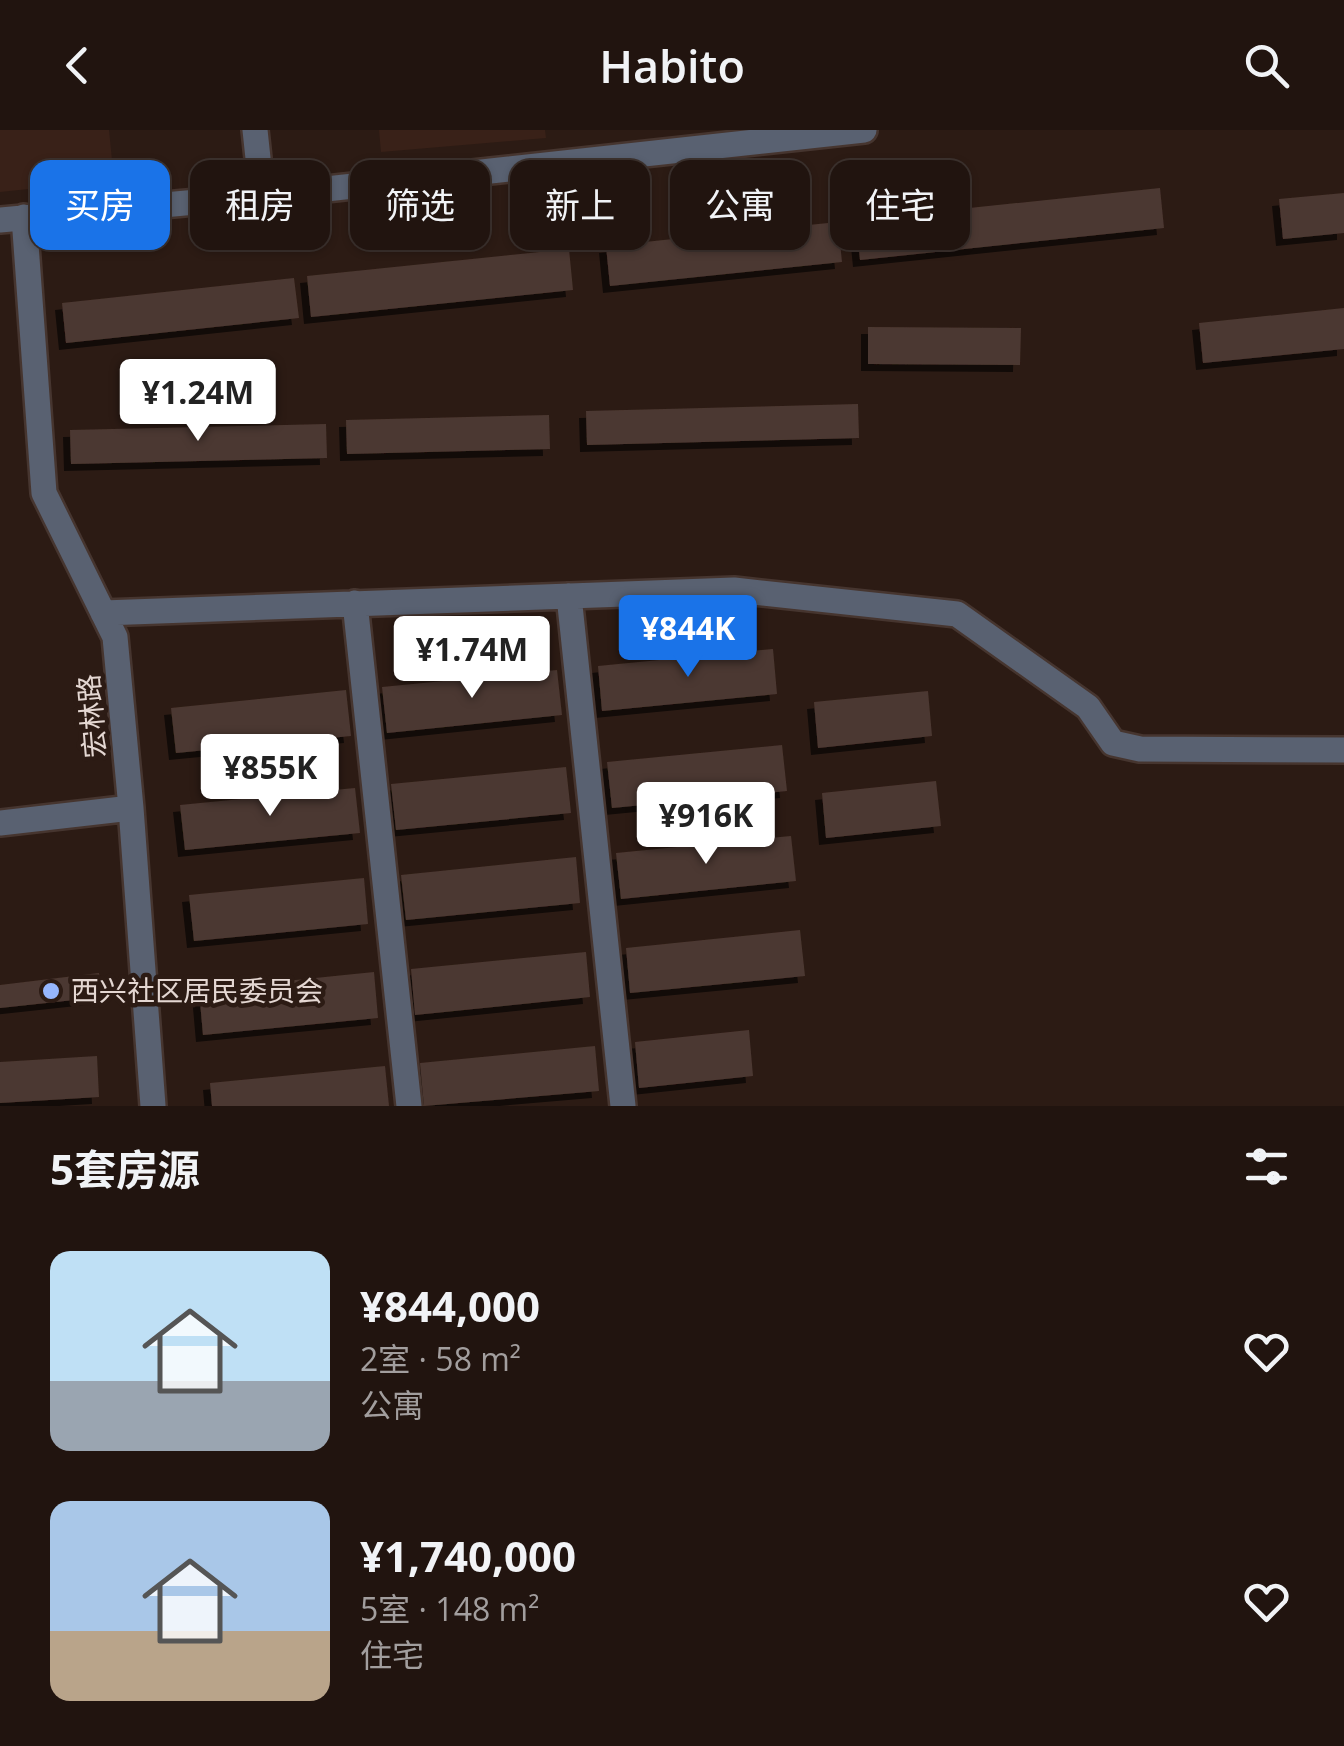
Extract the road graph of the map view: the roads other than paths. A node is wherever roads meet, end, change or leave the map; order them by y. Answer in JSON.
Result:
{"nodes":[{"id":1,"x":255,"y":130,"type":"edge"},
{"id":2,"x":864,"y":130,"type":"edge"},
{"id":3,"x":258,"y":160,"type":"edge"},
{"id":4,"x":330,"y":189,"type":"edge"},
{"id":5,"x":190,"y":202,"type":"edge"},
{"id":6,"x":12,"y":218,"type":"edge"},
{"id":7,"x":569,"y":596,"type":"junction"},
{"id":8,"x":355,"y":603,"type":"junction"},
{"id":9,"x":103,"y":613,"type":"junction"},
{"id":10,"x":1344,"y":750,"type":"edge"},
{"id":11,"x":131,"y":808,"type":"junction"},
{"id":12,"x":0,"y":823,"type":"edge"},
{"id":13,"x":152,"y":1106,"type":"edge"},
{"id":14,"x":408,"y":1106,"type":"edge"},
{"id":15,"x":623,"y":1106,"type":"edge"}],
"edges":[{"from":1,"to":3,"type":"street"},
{"from":2,"to":4,"type":"street"},
{"from":5,"to":6,"type":"street"},
{"from":6,"to":9,"type":"street","name":"宏林路"},
{"from":7,"to":8,"type":"street"},
{"from":7,"to":10,"type":"street"},
{"from":7,"to":15,"type":"street"},
{"from":8,"to":9,"type":"street"},
{"from":8,"to":14,"type":"street"},
{"from":9,"to":11,"type":"street","name":"宏林路"},
{"from":11,"to":12,"type":"street"},
{"from":11,"to":13,"type":"street","name":"宏林路"}]}
